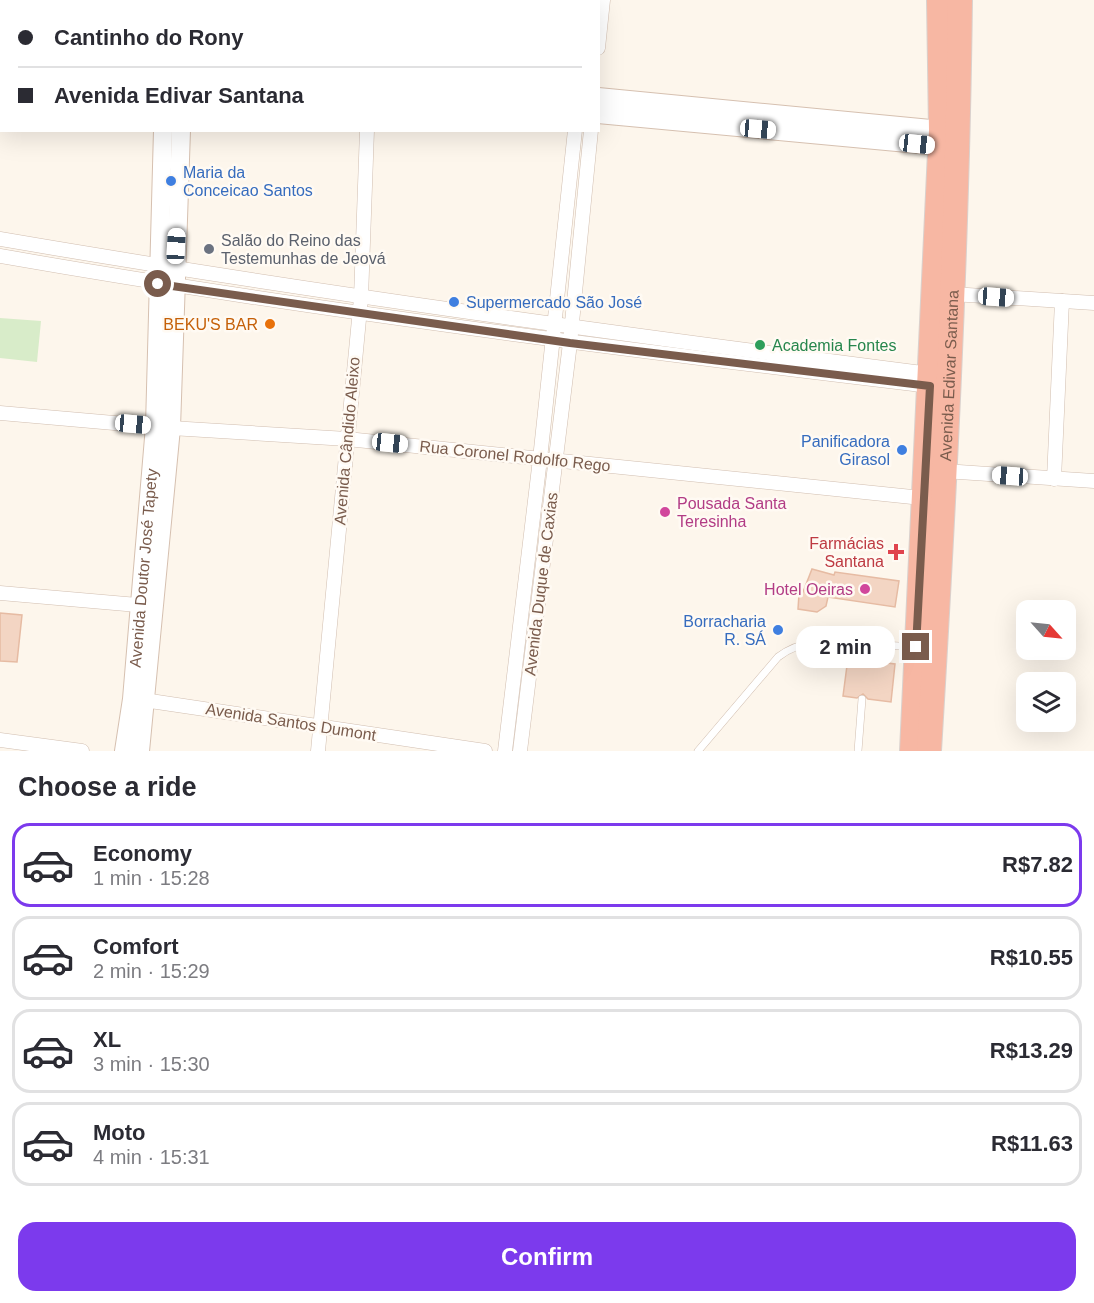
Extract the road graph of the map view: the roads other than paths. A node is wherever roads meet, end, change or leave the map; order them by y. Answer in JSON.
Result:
{"nodes":[{"id":1,"x":603,"y":0,"type":"edge"},
{"id":2,"x":939,"y":0,"type":"edge"},
{"id":3,"x":960,"y":0,"type":"edge"},
{"id":4,"x":600,"y":29,"type":"edge"},
{"id":5,"x":600,"y":97,"type":"edge"},
{"id":6,"x":600,"y":114,"type":"edge"},
{"id":7,"x":163,"y":132,"type":"edge"},
{"id":8,"x":181,"y":132,"type":"edge"},
{"id":9,"x":368,"y":132,"type":"edge"},
{"id":10,"x":575,"y":132,"type":"edge"},
{"id":11,"x":591,"y":132,"type":"edge"},
{"id":12,"x":940,"y":138,"type":"junction"},
{"id":13,"x":0,"y":239,"type":"edge"},
{"id":14,"x":0,"y":256,"type":"edge"},
{"id":15,"x":167,"y":276,"type":"junction"},
{"id":16,"x":952,"y":294,"type":"junction"},
{"id":17,"x":1062,"y":301,"type":"junction"},
{"id":18,"x":1094,"y":303,"type":"edge"},
{"id":19,"x":360,"y":305,"type":"junction"},
{"id":20,"x":553,"y":325,"type":"junction"},
{"id":21,"x":570,"y":328,"type":"junction"},
{"id":22,"x":553,"y":340,"type":"junction"},
{"id":23,"x":570,"y":343,"type":"junction"},
{"id":24,"x":930,"y":380,"type":"junction"},
{"id":25,"x":0,"y":413,"type":"edge"},
{"id":26,"x":163,"y":427,"type":"junction"},
{"id":27,"x":346,"y":439,"type":"junction"},
{"id":28,"x":540,"y":459,"type":"junction"},
{"id":29,"x":556,"y":460,"type":"junction"},
{"id":30,"x":944,"y":471,"type":"junction"},
{"id":31,"x":1054,"y":479,"type":"junction"},
{"id":32,"x":1094,"y":481,"type":"edge"},
{"id":33,"x":922,"y":498,"type":"junction"},
{"id":34,"x":929,"y":585,"type":"junction"},
{"id":35,"x":0,"y":593,"type":"edge"},
{"id":36,"x":147,"y":606,"type":"junction"},
{"id":37,"x":868,"y":644,"type":"junction"},
{"id":38,"x":916,"y":647,"type":"junction"},
{"id":39,"x":865,"y":661,"type":"dead end"},
{"id":40,"x":139,"y":699,"type":"junction"},
{"id":41,"x":862,"y":699,"type":"dead end"},
{"id":42,"x":321,"y":726,"type":"junction"},
{"id":43,"x":0,"y":740,"type":"edge"},
{"id":44,"x":82,"y":751,"type":"edge"},
{"id":45,"x":124,"y":751,"type":"edge"},
{"id":46,"x":140,"y":751,"type":"edge"},
{"id":47,"x":318,"y":751,"type":"edge"},
{"id":48,"x":485,"y":751,"type":"edge"},
{"id":49,"x":505,"y":751,"type":"edge"},
{"id":50,"x":520,"y":751,"type":"edge"},
{"id":51,"x":698,"y":751,"type":"edge"},
{"id":52,"x":858,"y":751,"type":"edge"},
{"id":53,"x":912,"y":751,"type":"edge"},
{"id":54,"x":929,"y":751,"type":"edge"}],
"edges":[{"from":1,"to":4,"type":"street"},
{"from":2,"to":12,"type":"highway","name":"Avenida Edivar Santana"},
{"from":3,"to":16,"type":"highway","name":"Avenida Edivar Santana"},
{"from":5,"to":12,"type":"street"},
{"from":6,"to":12,"type":"street"},
{"from":7,"to":15,"type":"street","name":"Avenida Doutor José Tapety"},
{"from":8,"to":15,"type":"street","name":"Avenida Doutor José Tapety"},
{"from":9,"to":19,"type":"street","name":"Avenida Cândido Aleixo"},
{"from":10,"to":20,"type":"street","name":"Avenida Duque de Caxias"},
{"from":11,"to":21,"type":"street","name":"Avenida Duque de Caxias"},
{"from":12,"to":24,"type":"highway","name":"Avenida Edivar Santana"},
{"from":13,"to":15,"type":"street"},
{"from":14,"to":15,"type":"street"},
{"from":15,"to":19,"type":"street"},
{"from":15,"to":26,"type":"street","name":"Avenida Doutor José Tapety"},
{"from":16,"to":17,"type":"street"},
{"from":16,"to":30,"type":"highway","name":"Avenida Edivar Santana"},
{"from":17,"to":18,"type":"street"},
{"from":17,"to":31,"type":"street"},
{"from":19,"to":20,"type":"street"},
{"from":19,"to":22,"type":"street"},
{"from":19,"to":27,"type":"street","name":"Avenida Cândido Aleixo"},
{"from":20,"to":21,"type":"street"},
{"from":20,"to":22,"type":"street","name":"Avenida Duque de Caxias"},
{"from":21,"to":23,"type":"street","name":"Avenida Duque de Caxias"},
{"from":21,"to":24,"type":"street"},
{"from":22,"to":23,"type":"street"},
{"from":22,"to":28,"type":"street","name":"Avenida Duque de Caxias"},
{"from":23,"to":24,"type":"street"},
{"from":23,"to":29,"type":"street","name":"Avenida Duque de Caxias"},
{"from":24,"to":33,"type":"highway","name":"Avenida Edivar Santana"},
{"from":25,"to":26,"type":"street","name":"Rua Coronel Rodolfo Rego"},
{"from":26,"to":27,"type":"street","name":"Rua Coronel Rodolfo Rego"},
{"from":26,"to":36,"type":"street","name":"Avenida Doutor José Tapety"},
{"from":27,"to":28,"type":"street","name":"Rua Coronel Rodolfo Rego"},
{"from":27,"to":42,"type":"street","name":"Avenida Cândido Aleixo"},
{"from":28,"to":29,"type":"street","name":"Rua Coronel Rodolfo Rego"},
{"from":28,"to":49,"type":"street","name":"Avenida Duque de Caxias"},
{"from":29,"to":33,"type":"street","name":"Rua Coronel Rodolfo Rego"},
{"from":29,"to":50,"type":"street","name":"Avenida Duque de Caxias"},
{"from":30,"to":31,"type":"street"},
{"from":30,"to":34,"type":"highway","name":"Avenida Edivar Santana"},
{"from":31,"to":32,"type":"street"},
{"from":33,"to":34,"type":"highway","name":"Avenida Edivar Santana"},
{"from":34,"to":38,"type":"highway","name":"Avenida Edivar Santana"},
{"from":34,"to":54,"type":"highway","name":"Avenida Edivar Santana"},
{"from":35,"to":36,"type":"street"},
{"from":36,"to":40,"type":"street","name":"Avenida Doutor José Tapety"},
{"from":37,"to":38,"type":"lane"},
{"from":37,"to":39,"type":"lane"},
{"from":37,"to":51,"type":"lane"},
{"from":38,"to":53,"type":"highway","name":"Avenida Edivar Santana"},
{"from":40,"to":42,"type":"street","name":"Avenida Santos Dumont"},
{"from":40,"to":45,"type":"street","name":"Avenida Doutor José Tapety"},
{"from":40,"to":46,"type":"street","name":"Avenida Doutor José Tapety"},
{"from":41,"to":52,"type":"lane"},
{"from":42,"to":47,"type":"street","name":"Avenida Cândido Aleixo"},
{"from":42,"to":48,"type":"street","name":"Avenida Santos Dumont"},
{"from":43,"to":44,"type":"street"}]}
